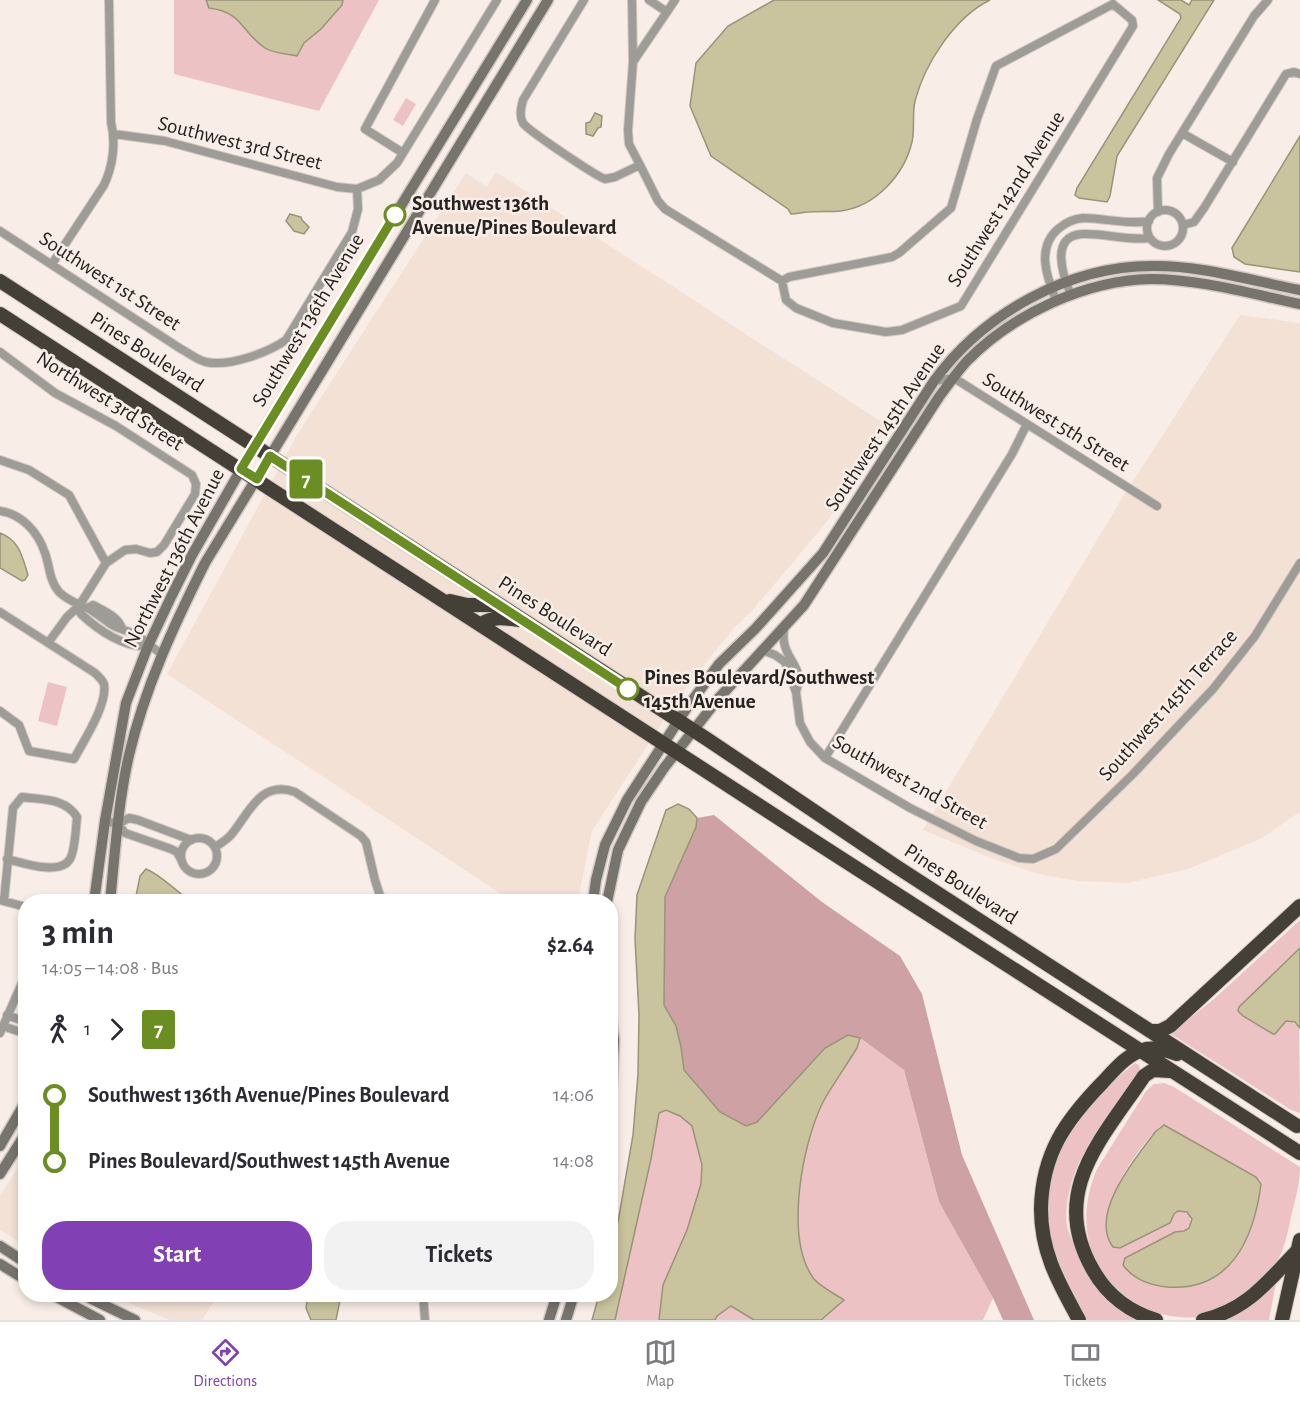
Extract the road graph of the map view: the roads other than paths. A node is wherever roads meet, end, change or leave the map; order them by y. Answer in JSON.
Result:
{"nodes":[{"id":1,"x":110,"y":0,"type":"edge"},
{"id":2,"x":435,"y":0,"type":"edge"},
{"id":3,"x":497,"y":0,"type":"edge"},
{"id":4,"x":527,"y":0,"type":"edge"},
{"id":5,"x":548,"y":0,"type":"edge"},
{"id":6,"x":584,"y":0,"type":"edge"},
{"id":7,"x":632,"y":0,"type":"edge"},
{"id":8,"x":649,"y":0,"type":"edge"},
{"id":9,"x":675,"y":0,"type":"edge"},
{"id":10,"x":1268,"y":0,"type":"edge"},
{"id":11,"x":1114,"y":2,"type":"edge"},
{"id":12,"x":667,"y":12,"type":"junction"},
{"id":13,"x":633,"y":62,"type":"junction"},
{"id":14,"x":1300,"y":74,"type":"edge"},
{"id":15,"x":1182,"y":133,"type":"junction"},
{"id":16,"x":114,"y":134,"type":"junction"},
{"id":17,"x":403,"y":153,"type":"junction"},
{"id":18,"x":1233,"y":162,"type":"junction"},
{"id":19,"x":640,"y":165,"type":"junction"},
{"id":20,"x":357,"y":189,"type":"junction"},
{"id":21,"x":1158,"y":212,"type":"junction"},
{"id":22,"x":1149,"y":221,"type":"junction"},
{"id":23,"x":1183,"y":225,"type":"junction"},
{"id":24,"x":0,"y":231,"type":"edge"},
{"id":25,"x":1149,"y":238,"type":"junction"},
{"id":26,"x":52,"y":264,"type":"junction"},
{"id":27,"x":0,"y":281,"type":"edge"},
{"id":28,"x":782,"y":281,"type":"junction"},
{"id":29,"x":1065,"y":283,"type":"junction"},
{"id":30,"x":1052,"y":288,"type":"junction"},
{"id":31,"x":1300,"y":290,"type":"edge"},
{"id":32,"x":1071,"y":295,"type":"junction"},
{"id":33,"x":1056,"y":300,"type":"junction"},
{"id":34,"x":1300,"y":304,"type":"edge"},
{"id":35,"x":0,"y":314,"type":"edge"},
{"id":36,"x":0,"y":352,"type":"edge"},
{"id":37,"x":954,"y":378,"type":"junction"},
{"id":38,"x":934,"y":381,"type":"junction"},
{"id":39,"x":1026,"y":424,"type":"junction"},
{"id":40,"x":255,"y":446,"type":"junction"},
{"id":41,"x":270,"y":456,"type":"junction"},
{"id":42,"x":0,"y":460,"type":"edge"},
{"id":43,"x":241,"y":469,"type":"junction"},
{"id":44,"x":257,"y":479,"type":"junction"},
{"id":45,"x":1157,"y":506,"type":"dead end"},
{"id":46,"x":0,"y":511,"type":"edge"},
{"id":47,"x":1300,"y":562,"type":"edge"},
{"id":48,"x":106,"y":563,"type":"junction"},
{"id":49,"x":442,"y":599,"type":"junction"},
{"id":50,"x":499,"y":605,"type":"junction"},
{"id":51,"x":83,"y":607,"type":"junction"},
{"id":52,"x":0,"y":612,"type":"edge"},
{"id":53,"x":100,"y":617,"type":"junction"},
{"id":54,"x":524,"y":621,"type":"junction"},
{"id":55,"x":481,"y":624,"type":"junction"},
{"id":56,"x":95,"y":625,"type":"junction"},
{"id":57,"x":122,"y":629,"type":"junction"},
{"id":58,"x":755,"y":629,"type":"junction"},
{"id":59,"x":781,"y":630,"type":"junction"},
{"id":60,"x":48,"y":643,"type":"junction"},
{"id":61,"x":148,"y":646,"type":"junction"},
{"id":62,"x":762,"y":650,"type":"junction"},
{"id":63,"x":162,"y":654,"type":"junction"},
{"id":64,"x":796,"y":692,"type":"junction"},
{"id":65,"x":0,"y":711,"type":"edge"},
{"id":66,"x":678,"y":721,"type":"junction"},
{"id":67,"x":693,"y":731,"type":"junction"},
{"id":68,"x":664,"y":743,"type":"junction"},
{"id":69,"x":677,"y":752,"type":"junction"},
{"id":70,"x":825,"y":758,"type":"junction"},
{"id":71,"x":105,"y":821,"type":"junction"},
{"id":72,"x":118,"y":824,"type":"junction"},
{"id":73,"x":191,"y":840,"type":"junction"},
{"id":74,"x":215,"y":847,"type":"junction"},
{"id":75,"x":1045,"y":855,"type":"joint"},
{"id":76,"x":7,"y":859,"type":"junction"},
{"id":77,"x":183,"y":862,"type":"junction"},
{"id":78,"x":95,"y":894,"type":"edge"},
{"id":79,"x":111,"y":894,"type":"edge"},
{"id":80,"x":379,"y":894,"type":"edge"},
{"id":81,"x":594,"y":894,"type":"edge"},
{"id":82,"x":609,"y":894,"type":"edge"},
{"id":83,"x":2,"y":901,"type":"edge"},
{"id":84,"x":18,"y":906,"type":"edge"},
{"id":85,"x":1300,"y":906,"type":"edge"},
{"id":86,"x":18,"y":991,"type":"edge"},
{"id":87,"x":7,"y":1015,"type":"junction"},
{"id":88,"x":18,"y":1019,"type":"edge"},
{"id":89,"x":1,"y":1030,"type":"edge"},
{"id":90,"x":1150,"y":1031,"type":"junction"},
{"id":91,"x":18,"y":1033,"type":"edge"},
{"id":92,"x":1141,"y":1051,"type":"junction"},
{"id":93,"x":1193,"y":1059,"type":"junction"},
{"id":94,"x":1170,"y":1071,"type":"junction"},
{"id":95,"x":18,"y":1115,"type":"edge"},
{"id":96,"x":1297,"y":1126,"type":"dead end"},
{"id":97,"x":18,"y":1145,"type":"edge"},
{"id":98,"x":0,"y":1146,"type":"edge"},
{"id":99,"x":1296,"y":1151,"type":"edge"},
{"id":100,"x":0,"y":1174,"type":"edge"},
{"id":101,"x":1299,"y":1245,"type":"edge"},
{"id":102,"x":0,"y":1246,"type":"edge"},
{"id":103,"x":18,"y":1258,"type":"edge"},
{"id":104,"x":0,"y":1264,"type":"edge"},
{"id":105,"x":18,"y":1275,"type":"edge"},
{"id":106,"x":66,"y":1302,"type":"edge"},
{"id":107,"x":98,"y":1302,"type":"edge"},
{"id":108,"x":424,"y":1302,"type":"edge"},
{"id":109,"x":555,"y":1302,"type":"edge"},
{"id":110,"x":572,"y":1302,"type":"edge"},
{"id":111,"x":100,"y":1320,"type":"edge"},
{"id":112,"x":135,"y":1320,"type":"edge"},
{"id":113,"x":425,"y":1320,"type":"edge"},
{"id":114,"x":549,"y":1320,"type":"edge"},
{"id":115,"x":566,"y":1320,"type":"edge"},
{"id":116,"x":1079,"y":1320,"type":"edge"},
{"id":117,"x":1156,"y":1320,"type":"edge"},
{"id":118,"x":1203,"y":1320,"type":"edge"},
{"id":119,"x":1282,"y":1320,"type":"edge"}],
"edges":[{"from":1,"to":16,"type":"street"},
{"from":2,"to":17,"type":"street"},
{"from":3,"to":17,"type":"street"},
{"from":4,"to":40,"type":"street","name":"Southwest 136th Avenue"},
{"from":5,"to":41,"type":"street","name":"Southwest 136th Avenue"},
{"from":6,"to":19,"type":"street"},
{"from":7,"to":13,"type":"street"},
{"from":8,"to":12,"type":"street"},
{"from":9,"to":12,"type":"street"},
{"from":10,"to":15,"type":"street"},
{"from":11,"to":28,"type":"street"},
{"from":11,"to":28,"type":"street","name":"Southwest 142nd Avenue"},
{"from":12,"to":13,"type":"street"},
{"from":13,"to":19,"type":"street"},
{"from":14,"to":18,"type":"street"},
{"from":15,"to":18,"type":"street"},
{"from":15,"to":21,"type":"street"},
{"from":16,"to":20,"type":"street","name":"Southwest 3rd Street"},
{"from":16,"to":26,"type":"street"},
{"from":17,"to":20,"type":"street"},
{"from":18,"to":23,"type":"street"},
{"from":19,"to":28,"type":"street"},
{"from":20,"to":26,"type":"street","name":"Southwest 1st Street"},
{"from":21,"to":22,"type":"street"},
{"from":21,"to":23,"type":"street"},
{"from":22,"to":25,"type":"street"},
{"from":22,"to":30,"type":"street"},
{"from":23,"to":25,"type":"street"},
{"from":24,"to":26,"type":"street","name":"Southwest 1st Street"},
{"from":25,"to":29,"type":"street"},
{"from":27,"to":40,"type":"highway","name":"Pines Boulevard"},
{"from":29,"to":30,"type":"street","name":"Southwest 145th Avenue"},
{"from":29,"to":31,"type":"street","name":"Southwest 145th Avenue"},
{"from":29,"to":32,"type":"street"},
{"from":30,"to":33,"type":"street"},
{"from":30,"to":38,"type":"street","name":"Southwest 145th Avenue"},
{"from":32,"to":33,"type":"street","name":"Southwest 145th Avenue"},
{"from":32,"to":34,"type":"street","name":"Southwest 145th Avenue"},
{"from":33,"to":37,"type":"street","name":"Southwest 145th Avenue"},
{"from":35,"to":43,"type":"highway","name":"Pines Boulevard"},
{"from":36,"to":48,"type":"street","name":"Northwest 3rd Street"},
{"from":37,"to":38,"type":"street","name":"Southwest 5th Street"},
{"from":37,"to":39,"type":"street","name":"Southwest 5th Street"},
{"from":37,"to":59,"type":"street","name":"Southwest 145th Avenue"},
{"from":38,"to":58,"type":"street","name":"Southwest 145th Avenue"},
{"from":39,"to":45,"type":"street","name":"Southwest 5th Street"},
{"from":39,"to":70,"type":"street"},
{"from":40,"to":41,"type":"highway","name":"Pines Boulevard"},
{"from":40,"to":43,"type":"street","name":"Northwest 136th Avenue"},
{"from":41,"to":44,"type":"street","name":"Northwest 136th Avenue"},
{"from":41,"to":50,"type":"highway","name":"Pines Boulevard"},
{"from":42,"to":48,"type":"street"},
{"from":43,"to":44,"type":"highway","name":"Pines Boulevard"},
{"from":43,"to":61,"type":"street","name":"Northwest 136th Avenue"},
{"from":44,"to":49,"type":"highway","name":"Pines Boulevard"},
{"from":44,"to":63,"type":"street","name":"Northwest 136th Avenue"},
{"from":46,"to":51,"type":"street"},
{"from":47,"to":75,"type":"street","name":"Southwest 145th Terrace"},
{"from":48,"to":51,"type":"street"},
{"from":49,"to":50,"type":"highway"},
{"from":49,"to":55,"type":"highway","name":"Pines Boulevard"},
{"from":50,"to":54,"type":"highway","name":"Pines Boulevard"},
{"from":51,"to":53,"type":"street"},
{"from":51,"to":56,"type":"street"},
{"from":51,"to":57,"type":"street"},
{"from":51,"to":60,"type":"street"},
{"from":52,"to":60,"type":"street"},
{"from":53,"to":56,"type":"street"},
{"from":53,"to":57,"type":"street"},
{"from":54,"to":55,"type":"highway"},
{"from":54,"to":66,"type":"highway","name":"Pines Boulevard"},
{"from":55,"to":68,"type":"highway","name":"Pines Boulevard"},
{"from":56,"to":61,"type":"street"},
{"from":57,"to":61,"type":"street"},
{"from":58,"to":59,"type":"street"},
{"from":58,"to":66,"type":"street","name":"Southwest 145th Avenue"},
{"from":59,"to":62,"type":"street","name":"Southwest 145th Avenue"},
{"from":59,"to":64,"type":"street","name":"Southwest 2nd Street"},
{"from":60,"to":65,"type":"street"},
{"from":61,"to":63,"type":"street"},
{"from":61,"to":71,"type":"street","name":"Northwest 136th Avenue"},
{"from":62,"to":64,"type":"street","name":"Southwest 2nd Street"},
{"from":62,"to":67,"type":"street","name":"Southwest 145th Avenue"},
{"from":63,"to":72,"type":"street","name":"Northwest 136th Avenue"},
{"from":64,"to":70,"type":"street","name":"Southwest 2nd Street"},
{"from":66,"to":67,"type":"highway","name":"Pines Boulevard"},
{"from":66,"to":68,"type":"street","name":"Southwest 145th Avenue"},
{"from":67,"to":69,"type":"street","name":"Southwest 145th Avenue"},
{"from":67,"to":90,"type":"highway","name":"Pines Boulevard"},
{"from":68,"to":69,"type":"highway","name":"Pines Boulevard"},
{"from":68,"to":81,"type":"street","name":"Southwest 145th Avenue"},
{"from":69,"to":82,"type":"street","name":"Southwest 145th Avenue"},
{"from":69,"to":92,"type":"highway","name":"Pines Boulevard"},
{"from":70,"to":75,"type":"street","name":"Southwest 2nd Street"},
{"from":71,"to":72,"type":"street"},
{"from":71,"to":78,"type":"street","name":"Northwest 136th Avenue"},
{"from":72,"to":73,"type":"street"},
{"from":72,"to":77,"type":"street"},
{"from":72,"to":79,"type":"street","name":"Northwest 136th Avenue"},
{"from":73,"to":74,"type":"street"},
{"from":73,"to":77,"type":"street"},
{"from":74,"to":77,"type":"street"},
{"from":74,"to":80,"type":"street"},
{"from":76,"to":76,"type":"street"},
{"from":76,"to":83,"type":"street"},
{"from":83,"to":84,"type":"street"},
{"from":85,"to":90,"type":"highway"},
{"from":86,"to":87,"type":"street"},
{"from":87,"to":88,"type":"street"},
{"from":87,"to":89,"type":"street"},
{"from":89,"to":91,"type":"street"},
{"from":90,"to":93,"type":"highway","name":"Pines Boulevard"},
{"from":92,"to":93,"type":"highway"},
{"from":92,"to":94,"type":"highway","name":"Pines Boulevard"},
{"from":92,"to":116,"type":"highway"},
{"from":93,"to":96,"type":"highway","name":"Pines Boulevard"},
{"from":94,"to":99,"type":"highway","name":"Pines Boulevard"},
{"from":94,"to":117,"type":"highway"},
{"from":95,"to":98,"type":"street"},
{"from":97,"to":100,"type":"street"},
{"from":101,"to":118,"type":"highway"},
{"from":101,"to":119,"type":"highway"},
{"from":102,"to":103,"type":"street"},
{"from":104,"to":105,"type":"street"},
{"from":106,"to":111,"type":"street"},
{"from":107,"to":112,"type":"street"},
{"from":108,"to":113,"type":"street"},
{"from":109,"to":114,"type":"street"},
{"from":110,"to":115,"type":"street"}]}
